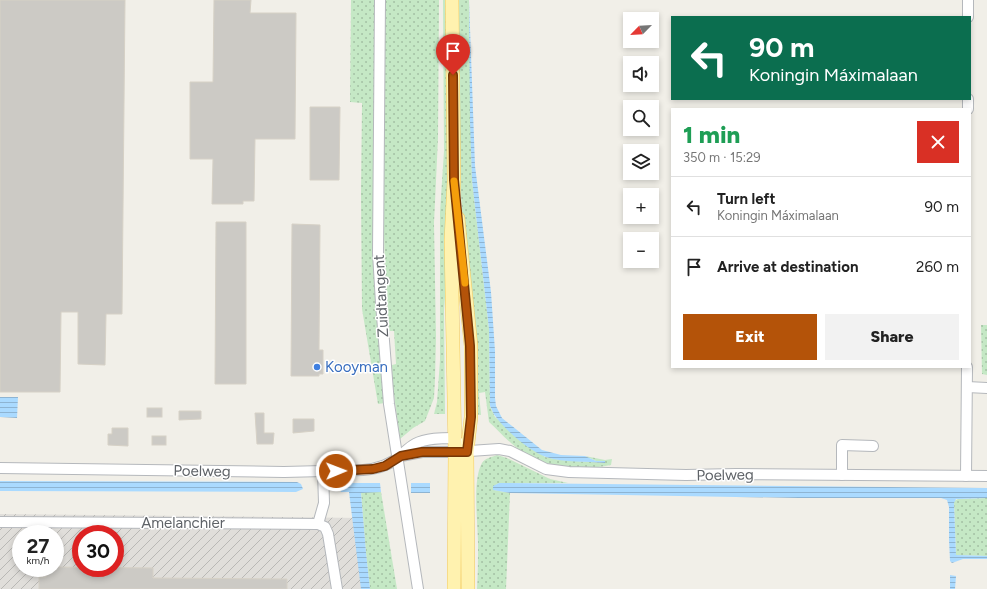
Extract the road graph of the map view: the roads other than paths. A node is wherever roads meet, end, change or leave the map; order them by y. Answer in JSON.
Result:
{"nodes":[{"id":1,"x":380,"y":0,"type":"edge"},
{"id":2,"x":452,"y":0,"type":"edge"},
{"id":3,"x":968,"y":0,"type":"edge"},
{"id":4,"x":968,"y":16,"type":"edge"},
{"id":5,"x":454,"y":180,"type":"junction"},
{"id":6,"x":967,"y":368,"type":"edge"},
{"id":7,"x":967,"y":388,"type":"junction"},
{"id":8,"x":987,"y":388,"type":"edge"},
{"id":9,"x":454,"y":438,"type":"junction"},
{"id":10,"x":872,"y":446,"type":"dead end"},
{"id":11,"x":461,"y":452,"type":"junction"},
{"id":12,"x":400,"y":457,"type":"junction"},
{"id":13,"x":0,"y":468,"type":"edge"},
{"id":14,"x":323,"y":471,"type":"junction"},
{"id":15,"x":842,"y":475,"type":"junction"},
{"id":16,"x":966,"y":476,"type":"junction"},
{"id":17,"x":987,"y":476,"type":"edge"},
{"id":18,"x":0,"y":522,"type":"edge"},
{"id":19,"x":318,"y":524,"type":"junction"},
{"id":20,"x":337,"y":589,"type":"edge"},
{"id":21,"x":418,"y":589,"type":"edge"},
{"id":22,"x":454,"y":589,"type":"edge"},
{"id":23,"x":468,"y":589,"type":"edge"}],
"edges":[{"from":1,"to":12,"type":"street","name":"Zuidtangent"},
{"from":2,"to":5,"type":"main road"},
{"from":3,"to":4,"type":"street"},
{"from":5,"to":9,"type":"main road"},
{"from":5,"to":11,"type":"main road"},
{"from":6,"to":7,"type":"street"},
{"from":7,"to":8,"type":"street"},
{"from":7,"to":16,"type":"street"},
{"from":9,"to":11,"type":"main road"},
{"from":9,"to":12,"type":"street","name":"Poelweg"},
{"from":10,"to":15,"type":"street"},
{"from":11,"to":12,"type":"street","name":"Poelweg"},
{"from":11,"to":15,"type":"street","name":"Poelweg"},
{"from":11,"to":22,"type":"main road"},
{"from":11,"to":23,"type":"main road"},
{"from":12,"to":14,"type":"street","name":"Poelweg"},
{"from":12,"to":21,"type":"street","name":"Zuidtangent"},
{"from":13,"to":14,"type":"street","name":"Poelweg"},
{"from":14,"to":19,"type":"street"},
{"from":15,"to":16,"type":"street","name":"Poelweg"},
{"from":16,"to":17,"type":"street","name":"Poelweg"},
{"from":18,"to":19,"type":"street","name":"Amelanchier"},
{"from":19,"to":20,"type":"street"}]}
